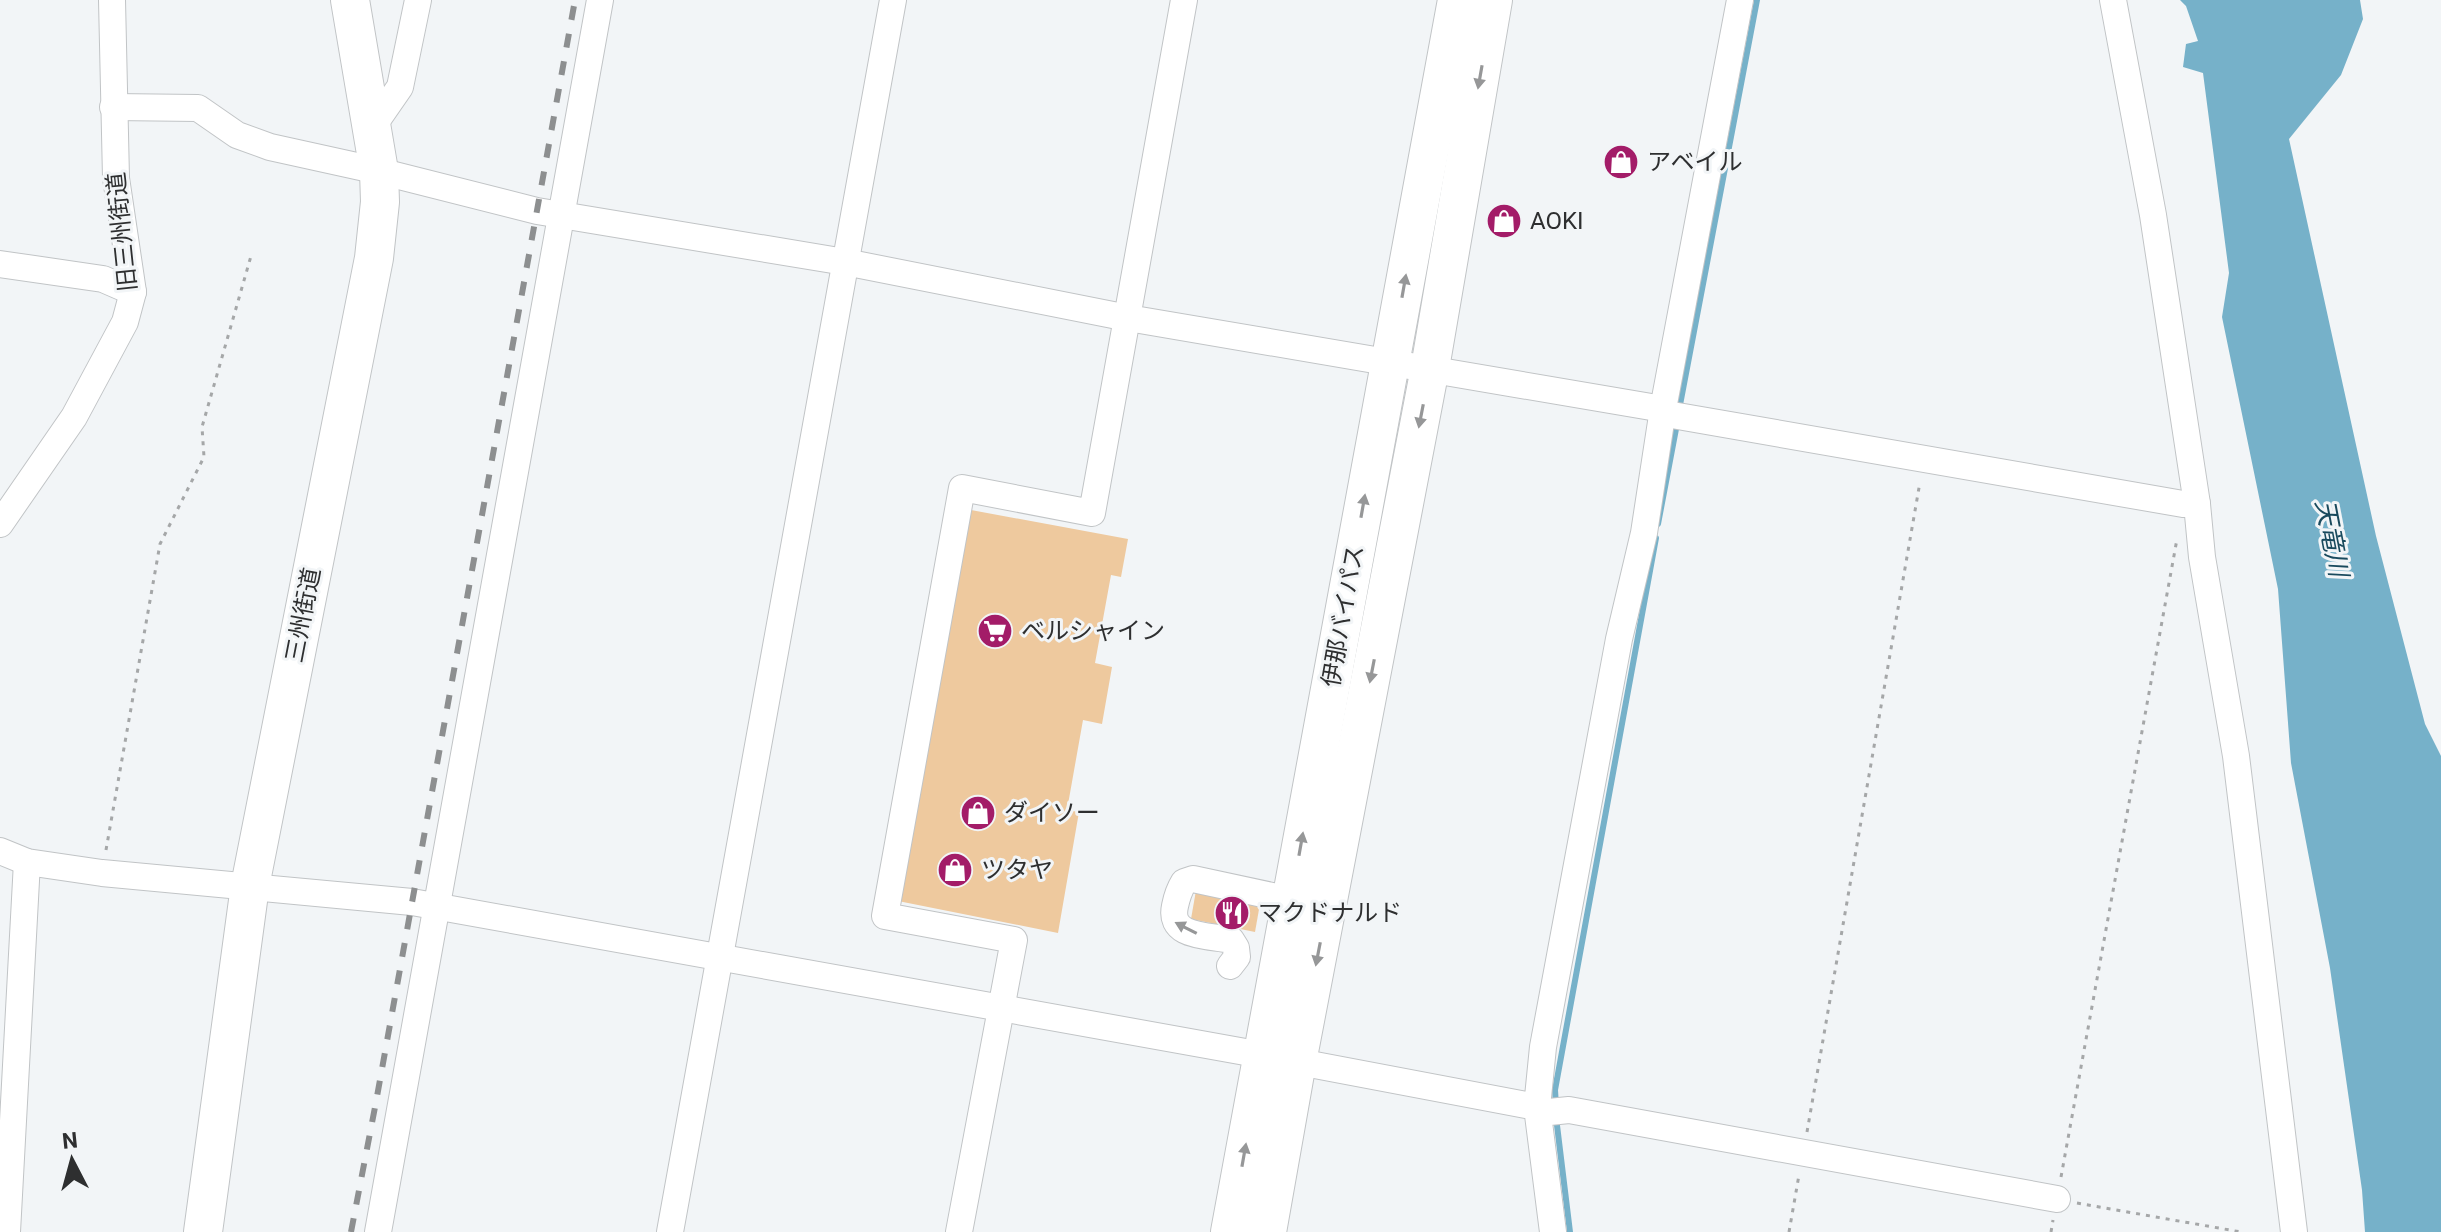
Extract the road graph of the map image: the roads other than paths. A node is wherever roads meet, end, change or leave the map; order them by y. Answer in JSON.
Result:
{"nodes":[{"id":1,"x":112,"y":0,"type":"edge"},
{"id":2,"x":350,"y":0,"type":"edge"},
{"id":3,"x":418,"y":0,"type":"edge"},
{"id":4,"x":600,"y":0,"type":"edge"},
{"id":5,"x":893,"y":0,"type":"edge"},
{"id":6,"x":1184,"y":0,"type":"edge"},
{"id":7,"x":1457,"y":0,"type":"edge"},
{"id":8,"x":1493,"y":0,"type":"edge"},
{"id":9,"x":1740,"y":0,"type":"edge"},
{"id":10,"x":2113,"y":0,"type":"edge"},
{"id":11,"x":113,"y":107,"type":"junction"},
{"id":12,"x":373,"y":126,"type":"junction"},
{"id":13,"x":379,"y":171,"type":"junction"},
{"id":14,"x":561,"y":215,"type":"junction"},
{"id":15,"x":845,"y":262,"type":"junction"},
{"id":16,"x":0,"y":264,"type":"edge"},
{"id":17,"x":133,"y":292,"type":"junction"},
{"id":18,"x":1128,"y":318,"type":"junction"},
{"id":19,"x":1390,"y":363,"type":"junction"},
{"id":20,"x":1430,"y":368,"type":"junction"},
{"id":21,"x":1663,"y":409,"type":"junction"},
{"id":22,"x":2190,"y":504,"type":"junction"},
{"id":23,"x":0,"y":524,"type":"edge"},
{"id":24,"x":0,"y":851,"type":"edge"},
{"id":25,"x":27,"y":862,"type":"junction"},
{"id":26,"x":250,"y":886,"type":"junction"},
{"id":27,"x":1291,"y":900,"type":"junction"},
{"id":28,"x":436,"y":907,"type":"junction"},
{"id":29,"x":719,"y":958,"type":"junction"},
{"id":30,"x":1230,"y":966,"type":"dead end"},
{"id":31,"x":1001,"y":1008,"type":"junction"},
{"id":32,"x":1279,"y":1059,"type":"junction"},
{"id":33,"x":1552,"y":1110,"type":"junction"},
{"id":34,"x":2057,"y":1199,"type":"road end"},
{"id":35,"x":7,"y":1232,"type":"edge"},
{"id":36,"x":203,"y":1232,"type":"edge"},
{"id":37,"x":378,"y":1232,"type":"edge"},
{"id":38,"x":670,"y":1232,"type":"edge"},
{"id":39,"x":959,"y":1232,"type":"edge"},
{"id":40,"x":1230,"y":1232,"type":"edge"},
{"id":41,"x":1267,"y":1232,"type":"edge"},
{"id":42,"x":1553,"y":1232,"type":"edge"},
{"id":43,"x":2294,"y":1232,"type":"edge"}],
"edges":[{"from":1,"to":11,"type":"street","name":"旧三州街道"},
{"from":2,"to":12,"type":"highway","name":"三州街道"},
{"from":3,"to":12,"type":"street"},
{"from":4,"to":14,"type":"street"},
{"from":5,"to":15,"type":"street"},
{"from":6,"to":18,"type":"street"},
{"from":19,"to":7,"type":"highway","name":"伊那バイパス","one_way":true},
{"from":8,"to":20,"type":"highway","name":"伊那バイパス","one_way":true},
{"from":9,"to":21,"type":"street"},
{"from":10,"to":22,"type":"street"},
{"from":11,"to":13,"type":"street"},
{"from":11,"to":17,"type":"street","name":"旧三州街道"},
{"from":12,"to":13,"type":"highway","name":"三州街道"},
{"from":13,"to":14,"type":"street"},
{"from":13,"to":26,"type":"highway","name":"三州街道"},
{"from":14,"to":15,"type":"street"},
{"from":14,"to":28,"type":"street"},
{"from":15,"to":18,"type":"street"},
{"from":15,"to":29,"type":"street"},
{"from":16,"to":17,"type":"street"},
{"from":17,"to":23,"type":"street","name":"旧三州街道"},
{"from":18,"to":19,"type":"street"},
{"from":18,"to":31,"type":"street"},
{"from":19,"to":20,"type":"street"},
{"from":27,"to":19,"type":"highway","name":"伊那バイパス","one_way":true},
{"from":20,"to":21,"type":"street"},
{"from":20,"to":32,"type":"highway","name":"伊那バイパス","one_way":true},
{"from":21,"to":22,"type":"street"},
{"from":21,"to":33,"type":"street"},
{"from":22,"to":43,"type":"street"},
{"from":24,"to":25,"type":"street"},
{"from":25,"to":26,"type":"street"},
{"from":25,"to":35,"type":"street"},
{"from":26,"to":28,"type":"street"},
{"from":26,"to":36,"type":"highway","name":"三州街道"},
{"from":30,"to":27,"type":"street","one_way":true},
{"from":27,"to":32,"type":"highway","name":"伊那バイパス"},
{"from":28,"to":29,"type":"street"},
{"from":28,"to":37,"type":"street"},
{"from":29,"to":31,"type":"street"},
{"from":29,"to":38,"type":"street"},
{"from":31,"to":32,"type":"street"},
{"from":31,"to":39,"type":"street"},
{"from":32,"to":33,"type":"street"},
{"from":40,"to":32,"type":"highway","name":"伊那バイパス","one_way":true},
{"from":32,"to":41,"type":"highway","name":"伊那バイパス"},
{"from":33,"to":34,"type":"street"},
{"from":33,"to":42,"type":"street"}]}
